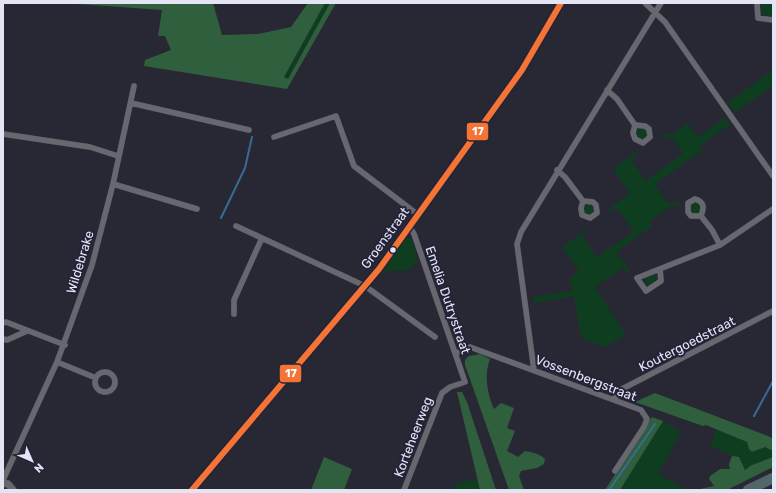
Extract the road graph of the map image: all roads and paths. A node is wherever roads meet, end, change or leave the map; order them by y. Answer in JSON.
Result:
{"nodes":[{"id":1,"x":561,"y":3,"type":"edge"},
{"id":2,"x":645,"y":3,"type":"edge"},
{"id":3,"x":661,"y":3,"type":"edge"},
{"id":4,"x":757,"y":3,"type":"edge"},
{"id":5,"x":656,"y":12,"type":"junction"},
{"id":6,"x":773,"y":20,"type":"edge"},
{"id":7,"x":134,"y":86,"type":"dead end"},
{"id":8,"x":607,"y":90,"type":"junction"},
{"id":9,"x":131,"y":103,"type":"junction"},
{"id":10,"x":635,"y":125,"type":"dead end"},
{"id":11,"x":249,"y":130,"type":"dead end"},
{"id":12,"x":3,"y":134,"type":"edge"},
{"id":13,"x":274,"y":137,"type":"dead end"},
{"id":14,"x":118,"y":156,"type":"junction"},
{"id":15,"x":557,"y":170,"type":"junction"},
{"id":16,"x":773,"y":176,"type":"edge"},
{"id":17,"x":113,"y":184,"type":"junction"},
{"id":18,"x":583,"y":201,"type":"dead end"},
{"id":19,"x":197,"y":209,"type":"dead end"},
{"id":20,"x":773,"y":209,"type":"edge"},
{"id":21,"x":417,"y":214,"type":"junction"},
{"id":22,"x":701,"y":216,"type":"dead end"},
{"id":23,"x":236,"y":226,"type":"dead end"},
{"id":24,"x":409,"y":226,"type":"junction"},
{"id":25,"x":262,"y":238,"type":"junction"},
{"id":26,"x":720,"y":245,"type":"junction"},
{"id":27,"x":660,"y":269,"type":"junction"},
{"id":28,"x":365,"y":286,"type":"junction"},
{"id":29,"x":773,"y":311,"type":"edge"},
{"id":30,"x":234,"y":314,"type":"dead end"},
{"id":31,"x":3,"y":323,"type":"edge"},
{"id":32,"x":27,"y":331,"type":"junction"},
{"id":33,"x":435,"y":337,"type":"dead end"},
{"id":34,"x":3,"y":339,"type":"edge"},
{"id":35,"x":65,"y":345,"type":"junction"},
{"id":36,"x":456,"y":353,"type":"junction"},
{"id":37,"x":57,"y":362,"type":"junction"},
{"id":38,"x":534,"y":370,"type":"junction"},
{"id":39,"x":96,"y":378,"type":"dead end"},
{"id":40,"x":465,"y":382,"type":"joint"},
{"id":41,"x":614,"y":399,"type":"junction"},
{"id":42,"x":615,"y":472,"type":"dead end"},
{"id":43,"x":773,"y":478,"type":"edge"},
{"id":44,"x":3,"y":480,"type":"edge"},
{"id":45,"x":3,"y":484,"type":"edge"},
{"id":46,"x":13,"y":490,"type":"edge"},
{"id":47,"x":192,"y":490,"type":"edge"},
{"id":48,"x":404,"y":490,"type":"edge"},
{"id":49,"x":748,"y":490,"type":"edge"}],
"edges":[{"from":1,"to":21,"type":"street","name":"Groenstraat"},
{"from":2,"to":5,"type":"street"},
{"from":3,"to":5,"type":"street"},
{"from":4,"to":6,"type":"street"},
{"from":5,"to":8,"type":"street"},
{"from":5,"to":16,"type":"street"},
{"from":7,"to":9,"type":"street","name":"Wildebrake"},
{"from":8,"to":10,"type":"street"},
{"from":8,"to":15,"type":"street"},
{"from":9,"to":11,"type":"street"},
{"from":9,"to":14,"type":"street","name":"Wildebrake"},
{"from":12,"to":14,"type":"street"},
{"from":13,"to":21,"type":"street"},
{"from":14,"to":17,"type":"street","name":"Wildebrake"},
{"from":15,"to":18,"type":"street"},
{"from":15,"to":38,"type":"street"},
{"from":17,"to":19,"type":"street"},
{"from":17,"to":35,"type":"street","name":"Wildebrake"},
{"from":20,"to":26,"type":"street"},
{"from":21,"to":24,"type":"street","name":"Groenstraat"},
{"from":22,"to":26,"type":"street"},
{"from":23,"to":25,"type":"street","name":"Emelia Dutrystraat"},
{"from":24,"to":28,"type":"street","name":"Groenstraat"},
{"from":24,"to":36,"type":"street","name":"Emelia Dutrystraat"},
{"from":25,"to":28,"type":"street","name":"Emelia Dutrystraat"},
{"from":25,"to":30,"type":"street"},
{"from":26,"to":27,"type":"street"},
{"from":27,"to":27,"type":"street"},
{"from":28,"to":33,"type":"street","name":"Emelia Dutrystraat"},
{"from":28,"to":47,"type":"street","name":"Groenstraat"},
{"from":29,"to":41,"type":"street","name":"Koutergoedstraat"},
{"from":31,"to":32,"type":"street"},
{"from":32,"to":34,"type":"street"},
{"from":32,"to":35,"type":"street"},
{"from":35,"to":37,"type":"street","name":"Wildebrake"},
{"from":36,"to":38,"type":"street","name":"Vossenbergstraat"},
{"from":36,"to":40,"type":"street","name":"Emelia Dutrystraat"},
{"from":37,"to":39,"type":"street"},
{"from":37,"to":44,"type":"street","name":"Wildebrake"},
{"from":38,"to":41,"type":"street","name":"Vossenbergstraat"},
{"from":40,"to":48,"type":"street","name":"Korteheerweg"},
{"from":41,"to":42,"type":"street","name":"Vossenbergstraat"},
{"from":43,"to":49,"type":"highway"},
{"from":45,"to":46,"type":"street"}]}
